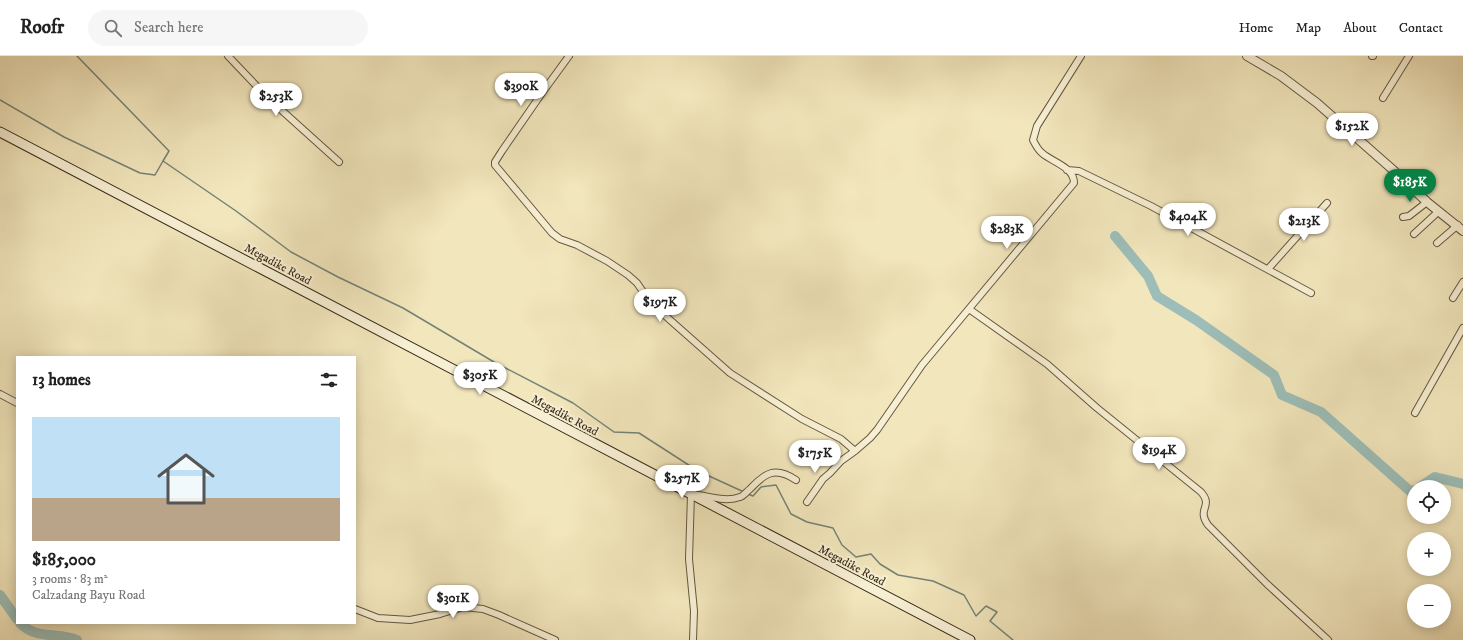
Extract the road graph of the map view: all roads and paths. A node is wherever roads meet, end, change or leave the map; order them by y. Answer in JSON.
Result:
{"nodes":[{"id":1,"x":228,"y":56,"type":"edge"},
{"id":2,"x":569,"y":56,"type":"edge"},
{"id":3,"x":1081,"y":56,"type":"edge"},
{"id":4,"x":1246,"y":56,"type":"edge"},
{"id":5,"x":1409,"y":56,"type":"edge"},
{"id":6,"x":1383,"y":98,"type":"dead end"},
{"id":7,"x":0,"y":132,"type":"edge"},
{"id":8,"x":339,"y":162,"type":"dead end"},
{"id":9,"x":1067,"y":170,"type":"junction"},
{"id":10,"x":1427,"y":202,"type":"junction"},
{"id":11,"x":1326,"y":203,"type":"dead end"},
{"id":12,"x":1439,"y":211,"type":"junction"},
{"id":13,"x":1403,"y":217,"type":"dead end"},
{"id":14,"x":1460,"y":228,"type":"edge"},
{"id":15,"x":1414,"y":234,"type":"dead end"},
{"id":16,"x":1438,"y":243,"type":"dead end"},
{"id":17,"x":1268,"y":269,"type":"junction"},
{"id":18,"x":1463,"y":282,"type":"edge"},
{"id":19,"x":1311,"y":293,"type":"dead end"},
{"id":20,"x":1453,"y":298,"type":"dead end"},
{"id":21,"x":969,"y":309,"type":"junction"},
{"id":22,"x":1463,"y":328,"type":"edge"},
{"id":23,"x":0,"y":394,"type":"edge"},
{"id":24,"x":16,"y":402,"type":"edge"},
{"id":25,"x":1415,"y":413,"type":"dead end"},
{"id":26,"x":855,"y":451,"type":"junction"},
{"id":27,"x":796,"y":480,"type":"dead end"},
{"id":28,"x":691,"y":494,"type":"junction"},
{"id":29,"x":807,"y":502,"type":"dead end"},
{"id":30,"x":356,"y":609,"type":"edge"},
{"id":31,"x":555,"y":640,"type":"edge"},
{"id":32,"x":693,"y":640,"type":"edge"},
{"id":33,"x":970,"y":640,"type":"edge"},
{"id":34,"x":1328,"y":640,"type":"edge"}],
"edges":[{"from":1,"to":8,"type":"street"},
{"from":2,"to":26,"type":"street"},
{"from":3,"to":9,"type":"street"},
{"from":4,"to":10,"type":"street"},
{"from":5,"to":6,"type":"street"},
{"from":7,"to":28,"type":"main road","name":"Megadike Road"},
{"from":9,"to":17,"type":"street"},
{"from":9,"to":21,"type":"street"},
{"from":10,"to":12,"type":"street"},
{"from":10,"to":13,"type":"street"},
{"from":11,"to":17,"type":"street"},
{"from":12,"to":14,"type":"street"},
{"from":12,"to":15,"type":"street"},
{"from":14,"to":16,"type":"street"},
{"from":17,"to":19,"type":"street"},
{"from":18,"to":20,"type":"street"},
{"from":21,"to":26,"type":"street"},
{"from":21,"to":34,"type":"street"},
{"from":22,"to":25,"type":"street"},
{"from":23,"to":24,"type":"street"},
{"from":26,"to":29,"type":"street"},
{"from":27,"to":28,"type":"street"},
{"from":28,"to":32,"type":"street"},
{"from":28,"to":33,"type":"main road","name":"Megadike Road"},
{"from":30,"to":31,"type":"street"}]}
